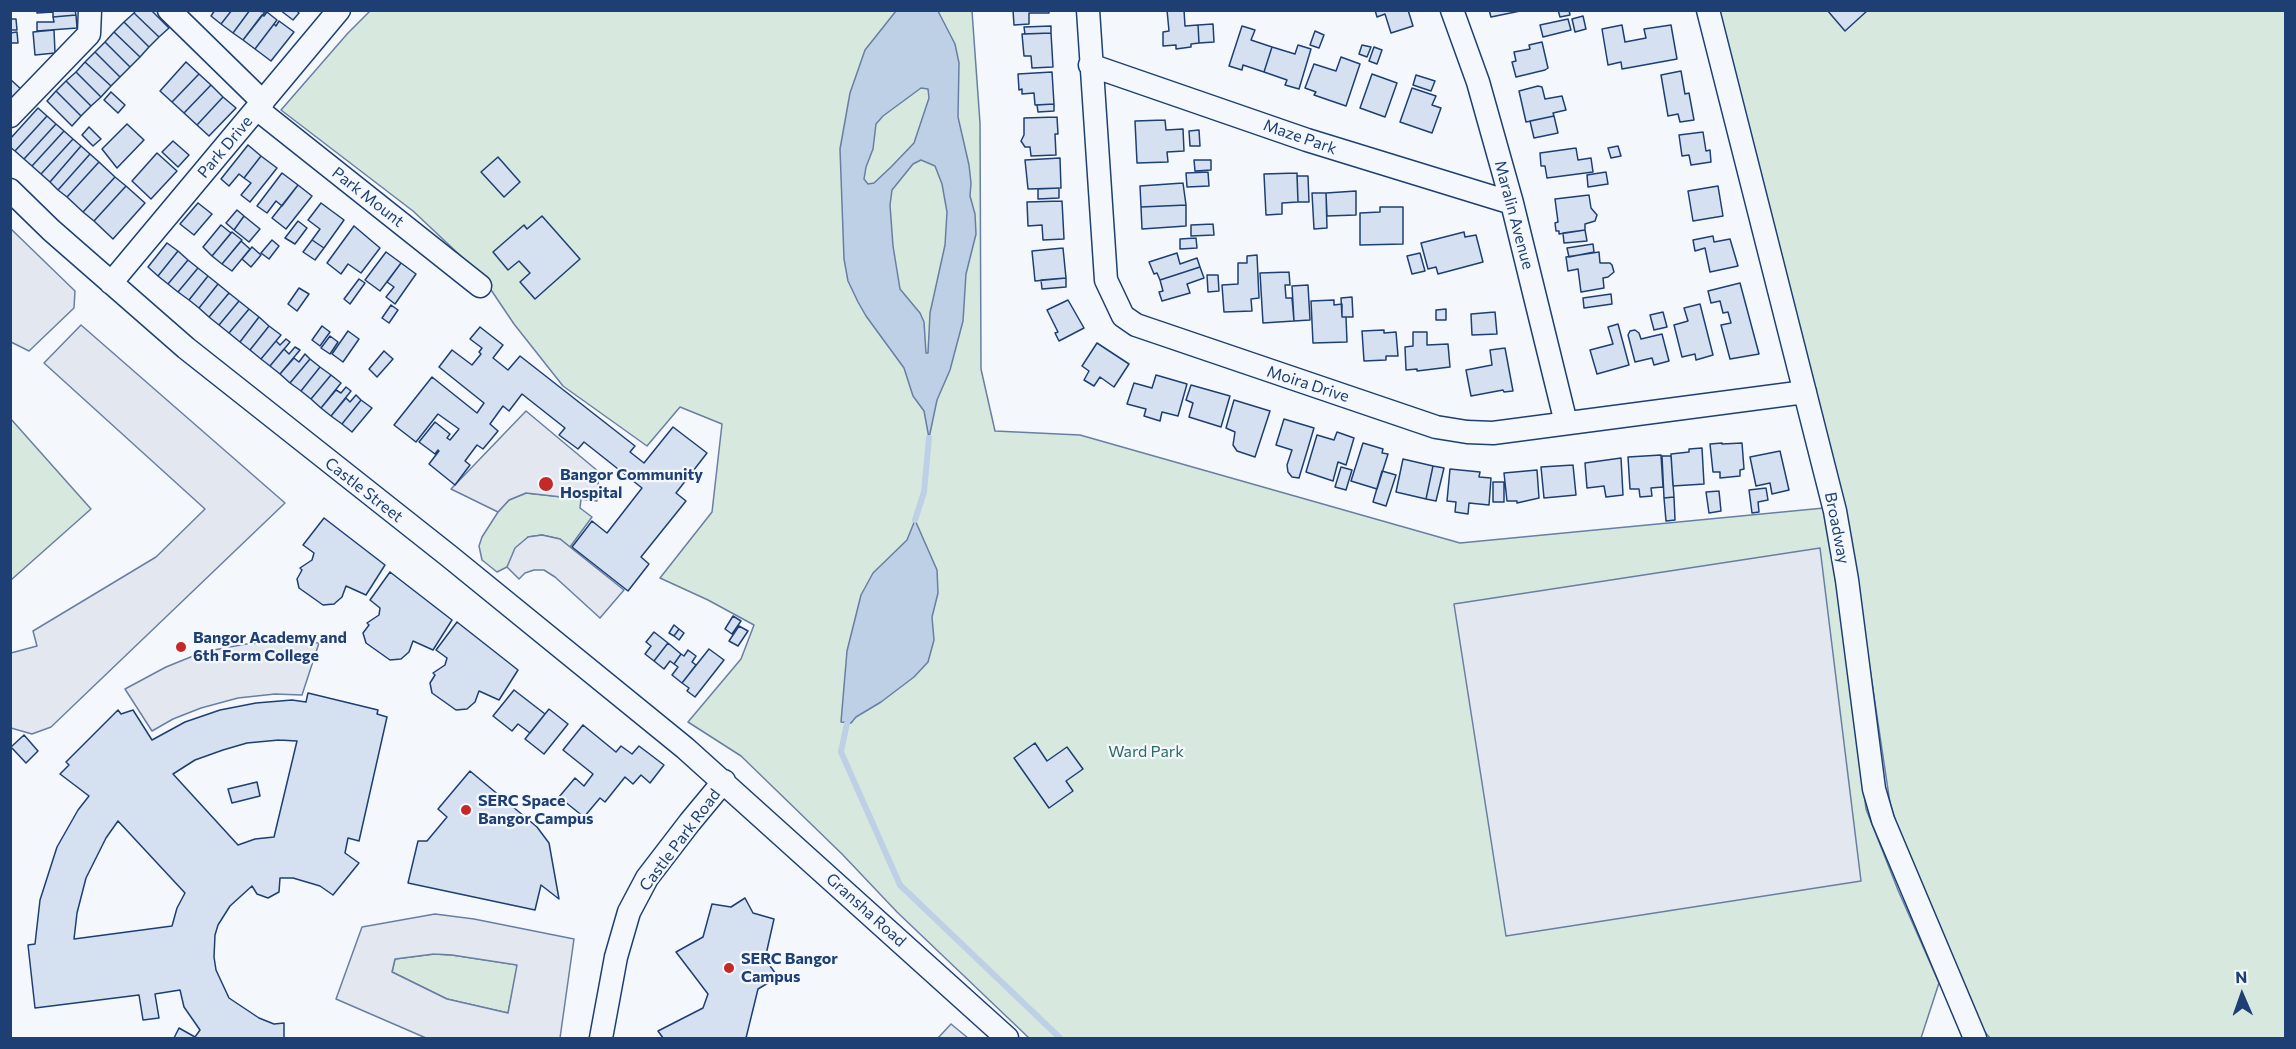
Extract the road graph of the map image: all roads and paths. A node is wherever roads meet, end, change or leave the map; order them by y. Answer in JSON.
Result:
{"nodes":[{"id":1,"x":90,"y":10,"type":"edge"},
{"id":2,"x":169,"y":10,"type":"edge"},
{"id":3,"x":339,"y":10,"type":"edge"},
{"id":4,"x":1088,"y":10,"type":"edge"},
{"id":5,"x":1452,"y":10,"type":"edge"},
{"id":6,"x":1708,"y":10,"type":"edge"},
{"id":7,"x":1090,"y":65,"type":"junction"},
{"id":8,"x":260,"y":106,"type":"junction"},
{"id":9,"x":10,"y":116,"type":"edge"},
{"id":10,"x":10,"y":190,"type":"edge"},
{"id":11,"x":1512,"y":203,"type":"junction"},
{"id":12,"x":111,"y":283,"type":"junction"},
{"id":13,"x":480,"y":286,"type":"dead end"},
{"id":14,"x":1805,"y":392,"type":"junction"},
{"id":15,"x":1566,"y":423,"type":"junction"},
{"id":16,"x":724,"y":781,"type":"junction"},
{"id":17,"x":600,"y":1038,"type":"edge"},
{"id":18,"x":1007,"y":1038,"type":"edge"},
{"id":19,"x":1975,"y":1038,"type":"edge"}],
"edges":[{"from":1,"to":9,"type":"street"},
{"from":2,"to":8,"type":"street","name":"Park Mount"},
{"from":3,"to":8,"type":"street","name":"Park Drive"},
{"from":4,"to":7,"type":"street","name":"Moira Drive"},
{"from":5,"to":11,"type":"street","name":"Maralin Avenue"},
{"from":6,"to":14,"type":"street","name":"Broadway"},
{"from":7,"to":11,"type":"street","name":"Maze Park"},
{"from":7,"to":15,"type":"street","name":"Moira Drive"},
{"from":8,"to":12,"type":"street","name":"Park Drive"},
{"from":8,"to":13,"type":"street","name":"Park Mount"},
{"from":10,"to":12,"type":"street","name":"Castle Street"},
{"from":11,"to":15,"type":"street","name":"Maralin Avenue"},
{"from":12,"to":16,"type":"street","name":"Castle Street"},
{"from":14,"to":15,"type":"street","name":"Moira Drive"},
{"from":14,"to":19,"type":"street","name":"Broadway"},
{"from":16,"to":17,"type":"street","name":"Castle Park Road"},
{"from":16,"to":18,"type":"street","name":"Gransha Road"}]}
